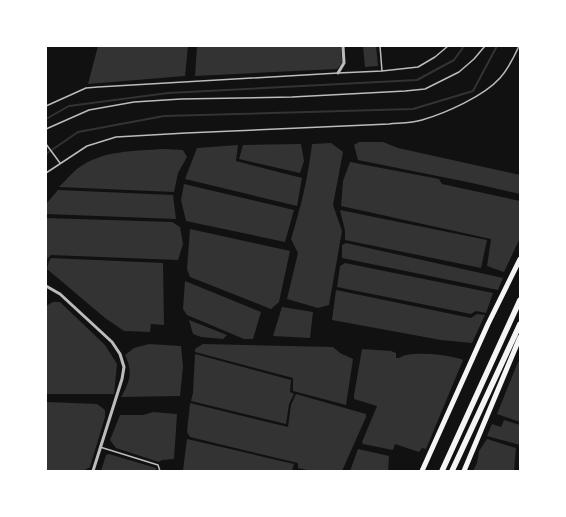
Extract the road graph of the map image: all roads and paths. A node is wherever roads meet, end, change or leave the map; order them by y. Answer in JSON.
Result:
{"nodes":[{"id":1,"x":343,"y":46,"type":"edge"},
{"id":2,"x":380,"y":46,"type":"edge"},
{"id":3,"x":448,"y":46,"type":"edge"},
{"id":4,"x":485,"y":46,"type":"edge"},
{"id":5,"x":519,"y":46,"type":"edge"},
{"id":6,"x":382,"y":71,"type":"junction"},
{"id":7,"x":338,"y":73,"type":"junction"},
{"id":8,"x":46,"y":106,"type":"edge"},
{"id":9,"x":46,"y":129,"type":"edge"},
{"id":10,"x":46,"y":144,"type":"edge"},
{"id":11,"x":60,"y":163,"type":"junction"},
{"id":12,"x":46,"y":173,"type":"edge"},
{"id":13,"x":520,"y":259,"type":"edge"},
{"id":14,"x":46,"y":286,"type":"edge"},
{"id":15,"x":520,"y":300,"type":"edge"},
{"id":16,"x":520,"y":324,"type":"edge"},
{"id":17,"x":520,"y":337,"type":"edge"},
{"id":18,"x":100,"y":447,"type":"junction"},
{"id":19,"x":93,"y":471,"type":"edge"},
{"id":20,"x":160,"y":471,"type":"edge"},
{"id":21,"x":422,"y":471,"type":"edge"},
{"id":22,"x":442,"y":471,"type":"edge"},
{"id":23,"x":452,"y":471,"type":"edge"},
{"id":24,"x":464,"y":471,"type":"edge"}],
"edges":[{"from":1,"to":7,"type":"street"},
{"from":2,"to":6,"type":"lane"},
{"from":3,"to":6,"type":"lane"},
{"from":4,"to":9,"type":"lane"},
{"from":5,"to":11,"type":"lane"},
{"from":6,"to":7,"type":"lane"},
{"from":7,"to":8,"type":"lane"},
{"from":10,"to":11,"type":"lane"},
{"from":11,"to":12,"type":"lane"},
{"from":13,"to":21,"type":"main road"},
{"from":14,"to":18,"type":"street"},
{"from":15,"to":22,"type":"highway"},
{"from":16,"to":23,"type":"highway"},
{"from":17,"to":24,"type":"main road"},
{"from":18,"to":19,"type":"street"},
{"from":18,"to":20,"type":"lane"}]}
